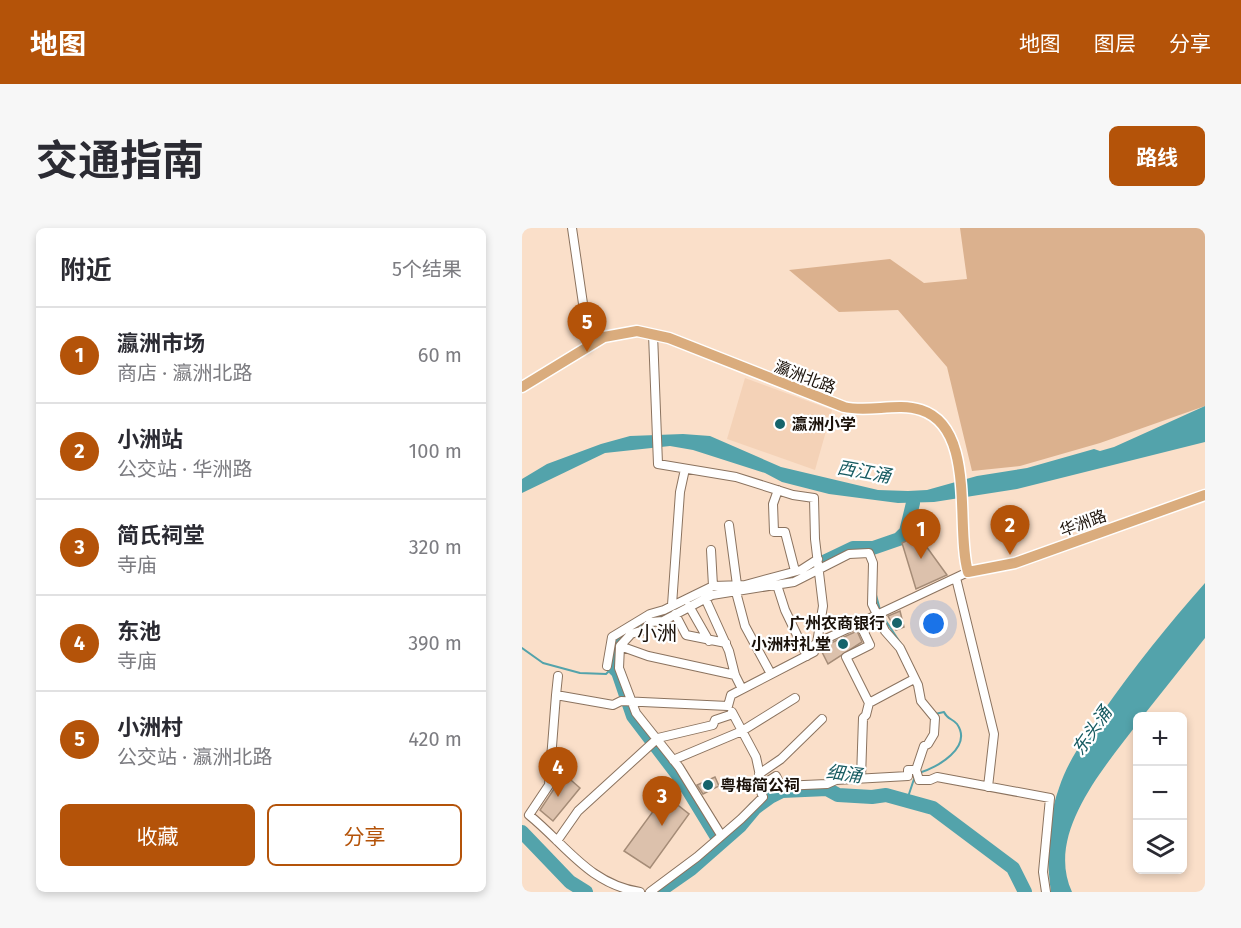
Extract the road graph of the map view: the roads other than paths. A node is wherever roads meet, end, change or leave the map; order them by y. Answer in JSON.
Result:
{"nodes":[{"id":1,"x":572,"y":228,"type":"edge"},
{"id":2,"x":653,"y":334,"type":"junction"},
{"id":3,"x":589,"y":345,"type":"junction"},
{"id":4,"x":522,"y":387,"type":"edge"},
{"id":5,"x":685,"y":469,"type":"junction"},
{"id":6,"x":778,"y":490,"type":"junction"},
{"id":7,"x":1205,"y":495,"type":"edge"},
{"id":8,"x":729,"y":525,"type":"dead end"},
{"id":9,"x":711,"y":550,"type":"dead end"},
{"id":10,"x":818,"y":563,"type":"junction"},
{"id":11,"x":795,"y":571,"type":"junction"},
{"id":12,"x":968,"y":572,"type":"junction"},
{"id":13,"x":956,"y":578,"type":"junction"},
{"id":14,"x":777,"y":585,"type":"junction"},
{"id":15,"x":713,"y":586,"type":"junction"},
{"id":16,"x":737,"y":589,"type":"junction"},
{"id":17,"x":705,"y":598,"type":"junction"},
{"id":18,"x":672,"y":605,"type":"junction"},
{"id":19,"x":689,"y":606,"type":"junction"},
{"id":20,"x":675,"y":614,"type":"junction"},
{"id":21,"x":878,"y":614,"type":"junction"},
{"id":22,"x":859,"y":622,"type":"junction"},
{"id":23,"x":709,"y":641,"type":"junction"},
{"id":24,"x":726,"y":643,"type":"junction"},
{"id":25,"x":816,"y":643,"type":"junction"},
{"id":26,"x":620,"y":646,"type":"junction"},
{"id":27,"x":807,"y":656,"type":"junction"},
{"id":28,"x":607,"y":666,"type":"dead end"},
{"id":29,"x":771,"y":674,"type":"junction"},
{"id":30,"x":735,"y":675,"type":"junction"},
{"id":31,"x":558,"y":676,"type":"dead end"},
{"id":32,"x":914,"y":679,"type":"junction"},
{"id":33,"x":742,"y":689,"type":"junction"},
{"id":34,"x":556,"y":695,"type":"junction"},
{"id":35,"x":795,"y":698,"type":"dead end"},
{"id":36,"x":633,"y":701,"type":"junction"},
{"id":37,"x":869,"y":703,"type":"junction"},
{"id":38,"x":728,"y":706,"type":"junction"},
{"id":39,"x":733,"y":714,"type":"junction"},
{"id":40,"x":822,"y":719,"type":"dead end"},
{"id":41,"x":742,"y":731,"type":"junction"},
{"id":42,"x":658,"y":738,"type":"junction"},
{"id":43,"x":673,"y":760,"type":"junction"},
{"id":44,"x":916,"y":770,"type":"junction"},
{"id":45,"x":759,"y":774,"type":"junction"},
{"id":46,"x":861,"y":778,"type":"junction"},
{"id":47,"x":762,"y":785,"type":"junction"},
{"id":48,"x":988,"y":787,"type":"junction"},
{"id":49,"x":721,"y":835,"type":"junction"},
{"id":50,"x":556,"y":841,"type":"junction"},
{"id":51,"x":640,"y":892,"type":"edge"},
{"id":52,"x":650,"y":892,"type":"edge"},
{"id":53,"x":1047,"y":892,"type":"edge"}],
"edges":[{"from":1,"to":3,"type":"street"},
{"from":2,"to":3,"type":"main road","name":"瀛洲北路"},
{"from":2,"to":5,"type":"street"},
{"from":2,"to":12,"type":"main road","name":"瀛洲北路"},
{"from":3,"to":4,"type":"main road","name":"瀛洲北路"},
{"from":5,"to":6,"type":"street"},
{"from":5,"to":18,"type":"street"},
{"from":6,"to":10,"type":"street"},
{"from":6,"to":11,"type":"street"},
{"from":7,"to":12,"type":"main road","name":"华洲路"},
{"from":8,"to":16,"type":"street"},
{"from":9,"to":15,"type":"street"},
{"from":10,"to":11,"type":"street"},
{"from":10,"to":14,"type":"street"},
{"from":10,"to":21,"type":"street"},
{"from":10,"to":25,"type":"street"},
{"from":11,"to":16,"type":"street"},
{"from":12,"to":13,"type":"street"},
{"from":13,"to":21,"type":"street"},
{"from":13,"to":48,"type":"street"},
{"from":14,"to":16,"type":"street"},
{"from":14,"to":27,"type":"street"},
{"from":15,"to":16,"type":"street"},
{"from":15,"to":18,"type":"street"},
{"from":16,"to":17,"type":"street"},
{"from":16,"to":29,"type":"street"},
{"from":17,"to":19,"type":"street"},
{"from":17,"to":24,"type":"street"},
{"from":18,"to":28,"type":"street"},
{"from":19,"to":20,"type":"street"},
{"from":19,"to":23,"type":"street"},
{"from":20,"to":23,"type":"street"},
{"from":20,"to":26,"type":"street"},
{"from":21,"to":22,"type":"street"},
{"from":21,"to":32,"type":"street"},
{"from":22,"to":25,"type":"street"},
{"from":22,"to":37,"type":"street"},
{"from":23,"to":24,"type":"street"},
{"from":24,"to":30,"type":"street"},
{"from":25,"to":27,"type":"street"},
{"from":26,"to":30,"type":"street"},
{"from":26,"to":36,"type":"street"},
{"from":27,"to":29,"type":"street"},
{"from":29,"to":33,"type":"street"},
{"from":30,"to":33,"type":"street"},
{"from":31,"to":34,"type":"street"},
{"from":32,"to":37,"type":"street"},
{"from":32,"to":44,"type":"street"},
{"from":33,"to":38,"type":"street"},
{"from":34,"to":36,"type":"street"},
{"from":34,"to":50,"type":"street"},
{"from":35,"to":41,"type":"street"},
{"from":36,"to":38,"type":"street"},
{"from":36,"to":42,"type":"street"},
{"from":37,"to":46,"type":"street"},
{"from":38,"to":39,"type":"street"},
{"from":39,"to":41,"type":"street"},
{"from":39,"to":42,"type":"street"},
{"from":40,"to":45,"type":"street"},
{"from":41,"to":43,"type":"street"},
{"from":41,"to":45,"type":"street"},
{"from":42,"to":43,"type":"street"},
{"from":42,"to":50,"type":"street"},
{"from":43,"to":49,"type":"street"},
{"from":44,"to":46,"type":"street"},
{"from":44,"to":48,"type":"street"},
{"from":45,"to":47,"type":"street"},
{"from":46,"to":47,"type":"street"},
{"from":47,"to":49,"type":"street"},
{"from":48,"to":53,"type":"street"},
{"from":49,"to":52,"type":"street"},
{"from":50,"to":51,"type":"street"}]}
